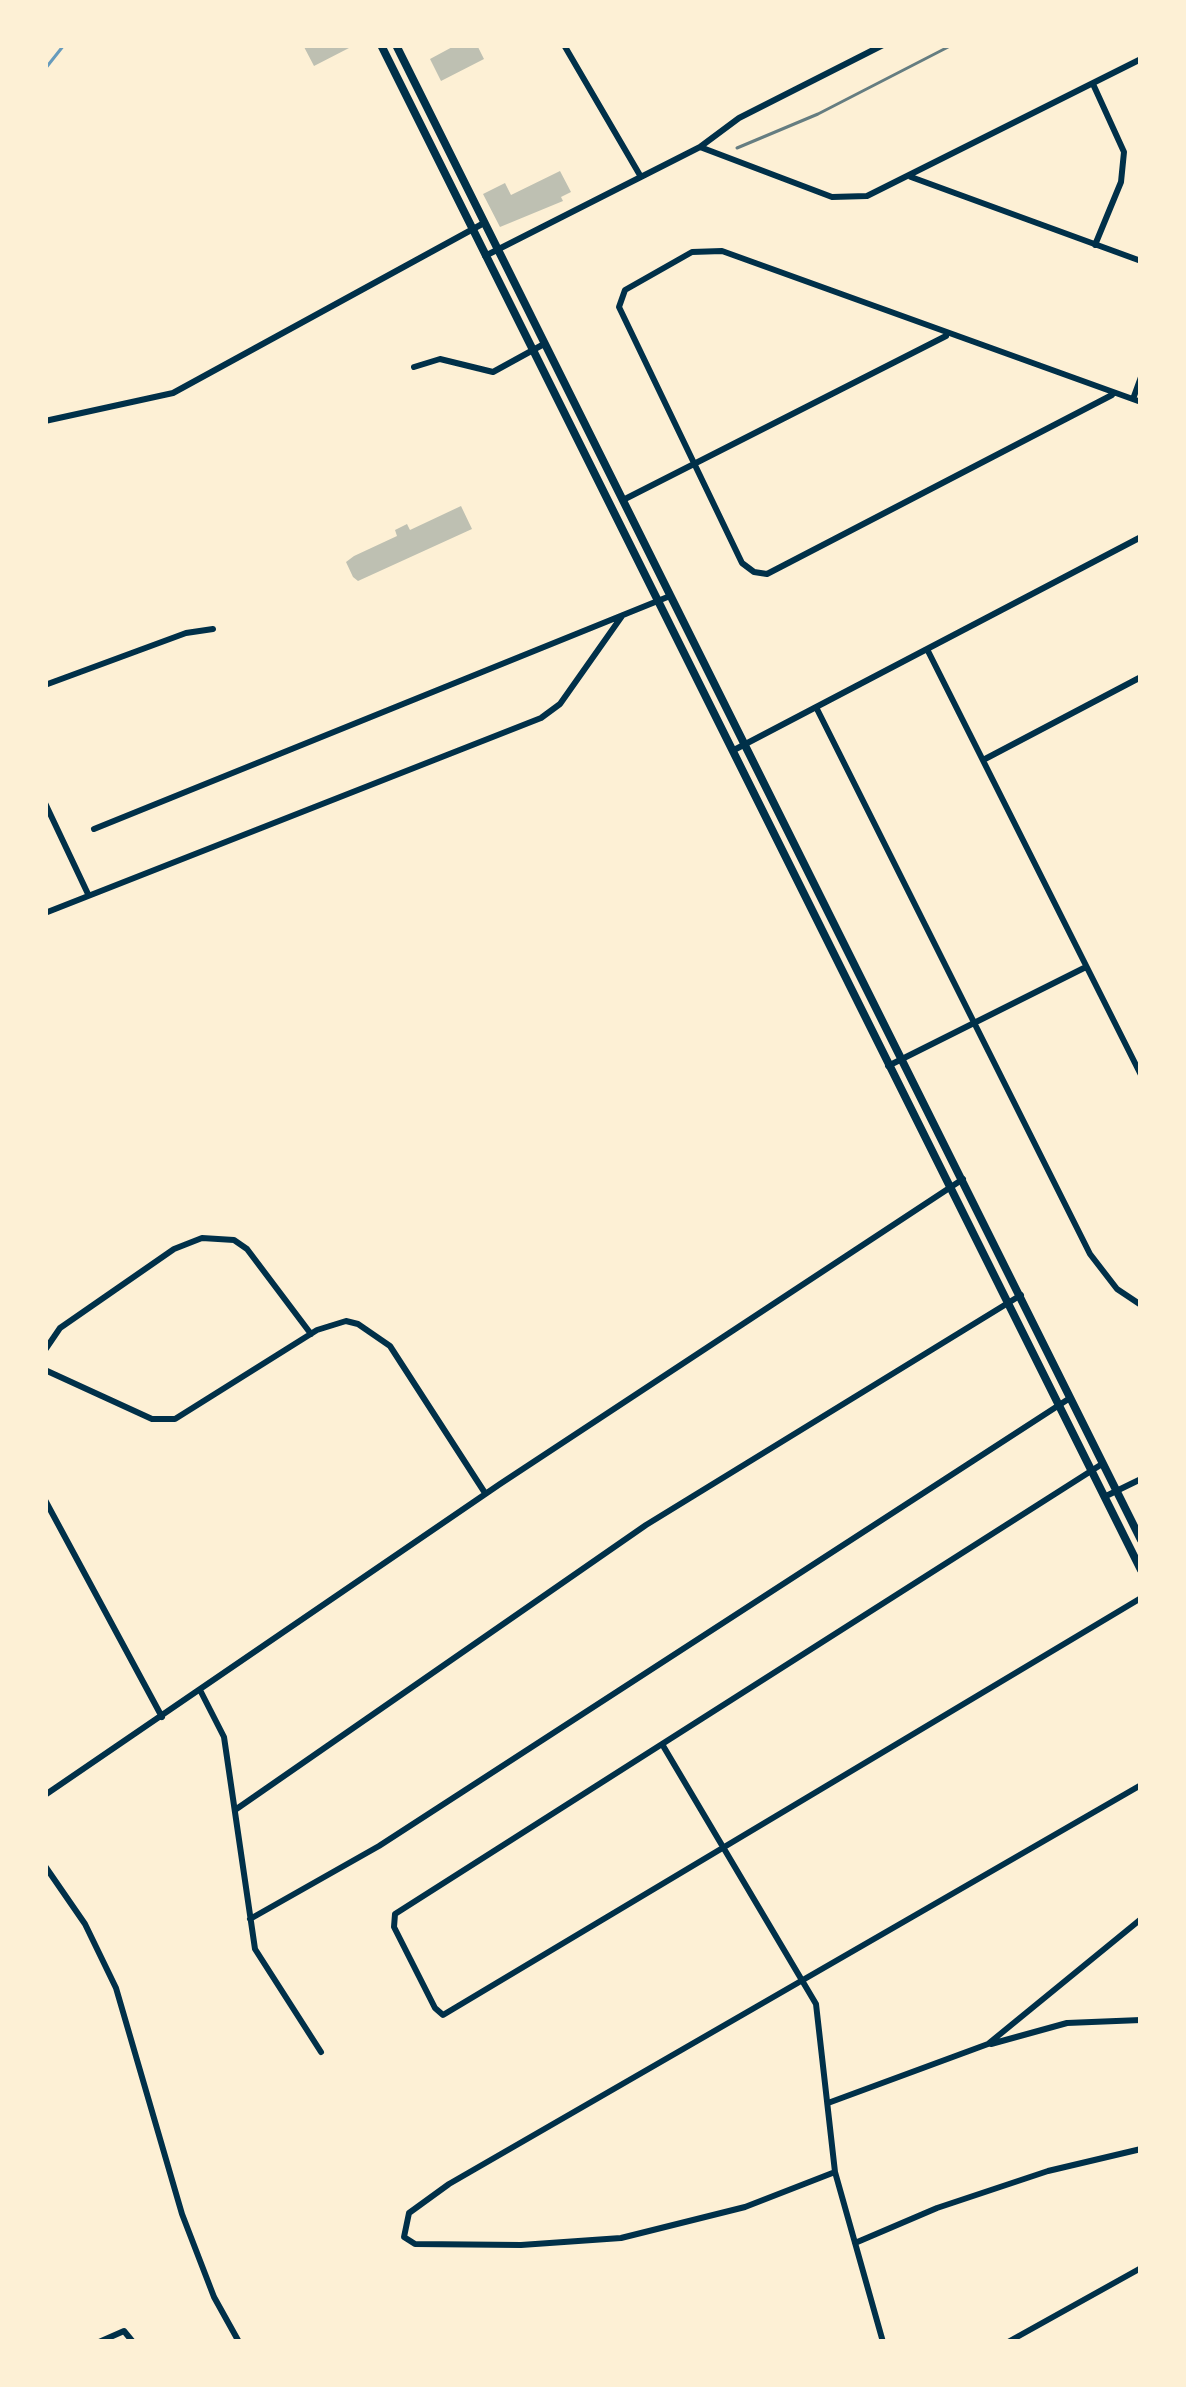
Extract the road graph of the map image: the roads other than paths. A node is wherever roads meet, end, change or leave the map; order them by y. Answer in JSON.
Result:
{"nodes":[{"id":1,"x":380,"y":45,"type":"edge"},
{"id":2,"x":396,"y":45,"type":"edge"},
{"id":3,"x":564,"y":45,"type":"edge"},
{"id":4,"x":883,"y":45,"type":"edge"},
{"id":5,"x":1141,"y":59,"type":"edge"},
{"id":6,"x":1093,"y":84,"type":"junction"},
{"id":7,"x":700,"y":147,"type":"junction"},
{"id":8,"x":911,"y":177,"type":"junction"},
{"id":9,"x":642,"y":178,"type":"junction"},
{"id":10,"x":484,"y":223,"type":"junction"},
{"id":11,"x":471,"y":229,"type":"junction"},
{"id":12,"x":1095,"y":245,"type":"junction"},
{"id":13,"x":497,"y":250,"type":"junction"},
{"id":14,"x":485,"y":256,"type":"junction"},
{"id":15,"x":1141,"y":261,"type":"edge"},
{"id":16,"x":948,"y":334,"type":"junction"},
{"id":17,"x":544,"y":344,"type":"junction"},
{"id":18,"x":532,"y":351,"type":"junction"},
{"id":19,"x":414,"y":367,"type":"dead end"},
{"id":20,"x":1141,"y":377,"type":"edge"},
{"id":21,"x":1112,"y":395,"type":"junction"},
{"id":22,"x":1137,"y":401,"type":"edge"},
{"id":23,"x":45,"y":421,"type":"edge"},
{"id":24,"x":692,"y":464,"type":"junction"},
{"id":25,"x":623,"y":500,"type":"junction"},
{"id":26,"x":1141,"y":537,"type":"edge"},
{"id":27,"x":670,"y":596,"type":"junction"},
{"id":28,"x":656,"y":602,"type":"junction"},
{"id":29,"x":622,"y":616,"type":"junction"},
{"id":30,"x":213,"y":629,"type":"dead end"},
{"id":31,"x":927,"y":649,"type":"junction"},
{"id":32,"x":1141,"y":677,"type":"edge"},
{"id":33,"x":45,"y":686,"type":"edge"},
{"id":34,"x":816,"y":707,"type":"junction"},
{"id":35,"x":746,"y":744,"type":"junction"},
{"id":36,"x":731,"y":752,"type":"junction"},
{"id":37,"x":984,"y":759,"type":"junction"},
{"id":38,"x":45,"y":803,"type":"edge"},
{"id":39,"x":94,"y":829,"type":"dead end"},
{"id":40,"x":88,"y":894,"type":"junction"},
{"id":41,"x":45,"y":913,"type":"edge"},
{"id":42,"x":1086,"y":967,"type":"junction"},
{"id":43,"x":975,"y":1022,"type":"junction"},
{"id":44,"x":901,"y":1059,"type":"junction"},
{"id":45,"x":888,"y":1066,"type":"junction"},
{"id":46,"x":1141,"y":1075,"type":"edge"},
{"id":47,"x":963,"y":1180,"type":"junction"},
{"id":48,"x":949,"y":1186,"type":"junction"},
{"id":49,"x":1021,"y":1295,"type":"junction"},
{"id":50,"x":1006,"y":1302,"type":"junction"},
{"id":51,"x":1141,"y":1305,"type":"edge"},
{"id":52,"x":311,"y":1334,"type":"junction"},
{"id":53,"x":45,"y":1350,"type":"edge"},
{"id":54,"x":45,"y":1370,"type":"edge"},
{"id":55,"x":1070,"y":1398,"type":"junction"},
{"id":56,"x":1058,"y":1406,"type":"junction"},
{"id":57,"x":1102,"y":1464,"type":"junction"},
{"id":58,"x":1091,"y":1471,"type":"junction"},
{"id":59,"x":1141,"y":1479,"type":"edge"},
{"id":60,"x":1117,"y":1491,"type":"junction"},
{"id":61,"x":486,"y":1494,"type":"junction"},
{"id":62,"x":1104,"y":1497,"type":"junction"},
{"id":63,"x":45,"y":1500,"type":"edge"},
{"id":64,"x":1141,"y":1540,"type":"edge"},
{"id":65,"x":1141,"y":1570,"type":"edge"},
{"id":66,"x":1141,"y":1598,"type":"edge"},
{"id":67,"x":200,"y":1690,"type":"junction"},
{"id":68,"x":162,"y":1717,"type":"junction"},
{"id":69,"x":662,"y":1744,"type":"junction"},
{"id":70,"x":1141,"y":1785,"type":"edge"},
{"id":71,"x":45,"y":1795,"type":"edge"},
{"id":72,"x":235,"y":1810,"type":"junction"},
{"id":73,"x":721,"y":1850,"type":"junction"},
{"id":74,"x":45,"y":1866,"type":"edge"},
{"id":75,"x":250,"y":1919,"type":"junction"},
{"id":76,"x":1141,"y":1919,"type":"edge"},
{"id":77,"x":804,"y":1981,"type":"junction"},
{"id":78,"x":1141,"y":2020,"type":"edge"},
{"id":79,"x":988,"y":2044,"type":"junction"},
{"id":80,"x":321,"y":2052,"type":"dead end"},
{"id":81,"x":827,"y":2103,"type":"junction"},
{"id":82,"x":1141,"y":2149,"type":"edge"},
{"id":83,"x":835,"y":2172,"type":"junction"},
{"id":84,"x":854,"y":2244,"type":"junction"},
{"id":85,"x":1141,"y":2268,"type":"edge"},
{"id":86,"x":99,"y":2342,"type":"edge"},
{"id":87,"x":133,"y":2342,"type":"edge"},
{"id":88,"x":239,"y":2342,"type":"edge"},
{"id":89,"x":883,"y":2342,"type":"edge"},
{"id":90,"x":1008,"y":2342,"type":"edge"}],
"edges":[{"from":1,"to":11,"type":"main road"},
{"from":2,"to":10,"type":"main road"},
{"from":3,"to":9,"type":"street"},
{"from":4,"to":7,"type":"street"},
{"from":5,"to":6,"type":"street"},
{"from":6,"to":8,"type":"street"},
{"from":6,"to":12,"type":"street"},
{"from":7,"to":8,"type":"street"},
{"from":7,"to":9,"type":"street"},
{"from":8,"to":12,"type":"street"},
{"from":9,"to":13,"type":"street"},
{"from":10,"to":11,"type":"street"},
{"from":10,"to":13,"type":"main road"},
{"from":11,"to":14,"type":"main road"},
{"from":11,"to":23,"type":"street"},
{"from":12,"to":15,"type":"street"},
{"from":13,"to":14,"type":"street"},
{"from":13,"to":17,"type":"main road"},
{"from":14,"to":18,"type":"main road"},
{"from":16,"to":21,"type":"street"},
{"from":16,"to":24,"type":"street"},
{"from":16,"to":24,"type":"street"},
{"from":17,"to":18,"type":"street"},
{"from":17,"to":25,"type":"main road"},
{"from":18,"to":19,"type":"street"},
{"from":18,"to":28,"type":"main road"},
{"from":20,"to":22,"type":"street"},
{"from":21,"to":22,"type":"street"},
{"from":21,"to":24,"type":"street"},
{"from":24,"to":25,"type":"street"},
{"from":25,"to":27,"type":"main road"},
{"from":26,"to":31,"type":"street"},
{"from":27,"to":28,"type":"street"},
{"from":27,"to":35,"type":"main road"},
{"from":28,"to":29,"type":"street"},
{"from":28,"to":36,"type":"main road"},
{"from":29,"to":39,"type":"street"},
{"from":29,"to":40,"type":"street"},
{"from":30,"to":33,"type":"street"},
{"from":31,"to":34,"type":"street"},
{"from":31,"to":37,"type":"street"},
{"from":32,"to":37,"type":"street"},
{"from":34,"to":35,"type":"street"},
{"from":34,"to":43,"type":"street"},
{"from":35,"to":36,"type":"street"},
{"from":35,"to":44,"type":"main road"},
{"from":36,"to":45,"type":"main road"},
{"from":37,"to":42,"type":"street"},
{"from":38,"to":40,"type":"street"},
{"from":40,"to":41,"type":"street"},
{"from":42,"to":43,"type":"street"},
{"from":42,"to":46,"type":"street"},
{"from":43,"to":44,"type":"street"},
{"from":43,"to":51,"type":"street"},
{"from":44,"to":45,"type":"street"},
{"from":44,"to":47,"type":"main road"},
{"from":45,"to":48,"type":"main road"},
{"from":47,"to":48,"type":"street"},
{"from":47,"to":49,"type":"main road"},
{"from":48,"to":50,"type":"main road"},
{"from":48,"to":61,"type":"street"},
{"from":49,"to":50,"type":"street"},
{"from":49,"to":55,"type":"main road"},
{"from":50,"to":56,"type":"main road"},
{"from":50,"to":72,"type":"street"},
{"from":52,"to":53,"type":"street"},
{"from":52,"to":54,"type":"street"},
{"from":52,"to":61,"type":"street"},
{"from":55,"to":56,"type":"street"},
{"from":55,"to":57,"type":"main road"},
{"from":56,"to":58,"type":"main road"},
{"from":56,"to":75,"type":"street"},
{"from":57,"to":58,"type":"street"},
{"from":57,"to":60,"type":"main road"},
{"from":58,"to":62,"type":"main road"},
{"from":58,"to":69,"type":"street"},
{"from":59,"to":60,"type":"street"},
{"from":60,"to":62,"type":"street"},
{"from":60,"to":64,"type":"main road"},
{"from":61,"to":67,"type":"street"},
{"from":62,"to":65,"type":"main road"},
{"from":63,"to":68,"type":"street"},
{"from":66,"to":73,"type":"street"},
{"from":67,"to":68,"type":"street"},
{"from":67,"to":72,"type":"street"},
{"from":68,"to":71,"type":"street"},
{"from":69,"to":73,"type":"street"},
{"from":69,"to":73,"type":"street"},
{"from":70,"to":77,"type":"street"},
{"from":72,"to":75,"type":"street"},
{"from":73,"to":77,"type":"street"},
{"from":74,"to":88,"type":"street"},
{"from":75,"to":80,"type":"street"},
{"from":76,"to":79,"type":"street"},
{"from":77,"to":81,"type":"street"},
{"from":77,"to":83,"type":"street"},
{"from":78,"to":79,"type":"street"},
{"from":79,"to":81,"type":"street"},
{"from":81,"to":83,"type":"street"},
{"from":82,"to":84,"type":"street"},
{"from":83,"to":84,"type":"street"},
{"from":84,"to":89,"type":"street"},
{"from":85,"to":90,"type":"street"},
{"from":86,"to":87,"type":"street"}]}
